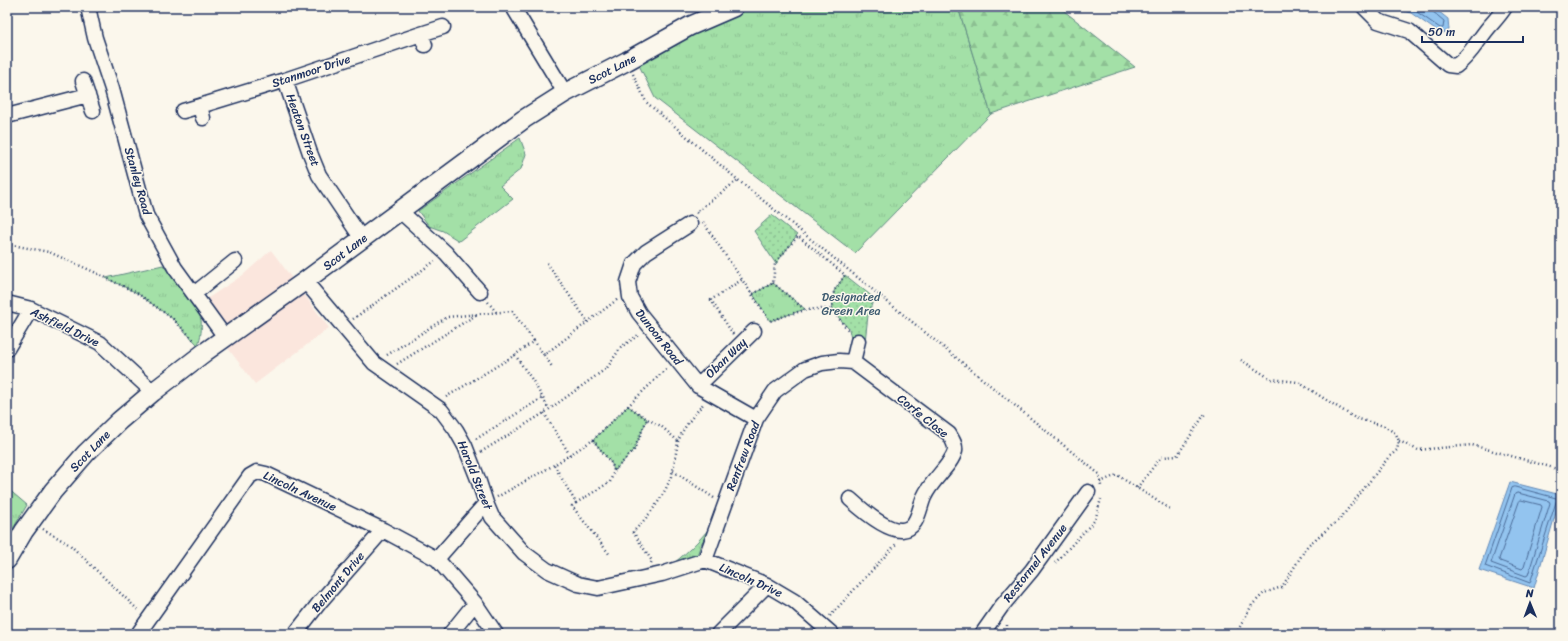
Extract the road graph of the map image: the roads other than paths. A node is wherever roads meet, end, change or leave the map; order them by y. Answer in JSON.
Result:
{"nodes":[{"id":1,"x":88,"y":7,"type":"edge"},
{"id":2,"x":513,"y":7,"type":"edge"},
{"id":3,"x":734,"y":7,"type":"edge"},
{"id":4,"x":1364,"y":7,"type":"edge"},
{"id":5,"x":1505,"y":7,"type":"edge"},
{"id":6,"x":443,"y":27,"type":"dead end"},
{"id":7,"x":285,"y":80,"type":"junction"},
{"id":8,"x":83,"y":81,"type":"dead end"},
{"id":9,"x":565,"y":93,"type":"junction"},
{"id":10,"x":88,"y":95,"type":"junction"},
{"id":11,"x":93,"y":111,"type":"dead end"},
{"id":12,"x":183,"y":111,"type":"dead end"},
{"id":13,"x":7,"y":116,"type":"edge"},
{"id":14,"x":400,"y":211,"type":"junction"},
{"id":15,"x":690,"y":224,"type":"dead end"},
{"id":16,"x":362,"y":239,"type":"junction"},
{"id":17,"x":235,"y":261,"type":"dead end"},
{"id":18,"x":305,"y":281,"type":"junction"},
{"id":19,"x":480,"y":292,"type":"dead end"},
{"id":20,"x":194,"y":294,"type":"junction"},
{"id":21,"x":7,"y":303,"type":"edge"},
{"id":22,"x":31,"y":309,"type":"junction"},
{"id":23,"x":754,"y":331,"type":"dead end"},
{"id":24,"x":225,"y":337,"type":"junction"},
{"id":25,"x":858,"y":341,"type":"road end"},
{"id":26,"x":7,"y":349,"type":"edge"},
{"id":27,"x":853,"y":362,"type":"junction"},
{"id":28,"x":698,"y":386,"type":"junction"},
{"id":29,"x":153,"y":392,"type":"junction"},
{"id":30,"x":756,"y":419,"type":"junction"},
{"id":31,"x":1097,"y":492,"type":"road end"},
{"id":32,"x":850,"y":499,"type":"dead end"},
{"id":33,"x":486,"y":503,"type":"junction"},
{"id":34,"x":383,"y":530,"type":"junction"},
{"id":35,"x":437,"y":559,"type":"junction"},
{"id":36,"x":7,"y":560,"type":"edge"},
{"id":37,"x":705,"y":560,"type":"junction"},
{"id":38,"x":768,"y":585,"type":"junction"},
{"id":39,"x":475,"y":603,"type":"junction"},
{"id":40,"x":827,"y":630,"type":"edge"},
{"id":41,"x":138,"y":634,"type":"edge"},
{"id":42,"x":295,"y":634,"type":"edge"},
{"id":43,"x":450,"y":634,"type":"edge"},
{"id":44,"x":496,"y":634,"type":"edge"},
{"id":45,"x":718,"y":634,"type":"edge"},
{"id":46,"x":982,"y":634,"type":"edge"}],
"edges":[{"from":1,"to":20,"type":"street","name":"Stanley Road"},
{"from":2,"to":9,"type":"street"},
{"from":3,"to":9,"type":"main road","name":"Scot Lane"},
{"from":4,"to":5,"type":"street"},
{"from":6,"to":7,"type":"street","name":"Stanmoor Drive"},
{"from":7,"to":12,"type":"street","name":"Stanmoor Drive"},
{"from":7,"to":16,"type":"street","name":"Heaton Street"},
{"from":8,"to":10,"type":"street"},
{"from":9,"to":14,"type":"main road","name":"Scot Lane"},
{"from":10,"to":11,"type":"street"},
{"from":10,"to":13,"type":"street"},
{"from":14,"to":16,"type":"main road","name":"Scot Lane"},
{"from":14,"to":19,"type":"street"},
{"from":15,"to":28,"type":"street","name":"Dunoon Road"},
{"from":16,"to":18,"type":"main road","name":"Scot Lane"},
{"from":17,"to":20,"type":"street"},
{"from":18,"to":24,"type":"main road","name":"Scot Lane"},
{"from":18,"to":33,"type":"street","name":"Harold Street"},
{"from":20,"to":24,"type":"street","name":"Stanley Road"},
{"from":21,"to":22,"type":"street","name":"Ashfield Drive"},
{"from":22,"to":26,"type":"street"},
{"from":22,"to":29,"type":"street","name":"Ashfield Drive"},
{"from":23,"to":28,"type":"street","name":"Oban Way"},
{"from":24,"to":29,"type":"main road","name":"Scot Lane"},
{"from":25,"to":27,"type":"street"},
{"from":27,"to":30,"type":"street","name":"Renfrew Road"},
{"from":27,"to":32,"type":"street","name":"Corfe Close"},
{"from":28,"to":30,"type":"street","name":"Dunoon Road"},
{"from":29,"to":36,"type":"main road","name":"Scot Lane"},
{"from":30,"to":37,"type":"street","name":"Renfrew Road"},
{"from":31,"to":46,"type":"street","name":"Restormel Avenue"},
{"from":33,"to":35,"type":"street"},
{"from":33,"to":37,"type":"street","name":"Harold Street"},
{"from":34,"to":35,"type":"street","name":"Lincoln Avenue"},
{"from":34,"to":41,"type":"street","name":"Lincoln Avenue"},
{"from":34,"to":42,"type":"street","name":"Belmont Drive"},
{"from":35,"to":39,"type":"street","name":"Lincoln Avenue"},
{"from":37,"to":38,"type":"street","name":"Lincoln Drive"},
{"from":38,"to":40,"type":"street","name":"Lincoln Drive"},
{"from":38,"to":45,"type":"street"},
{"from":39,"to":43,"type":"street"},
{"from":39,"to":44,"type":"street","name":"Lincoln Avenue"}]}
